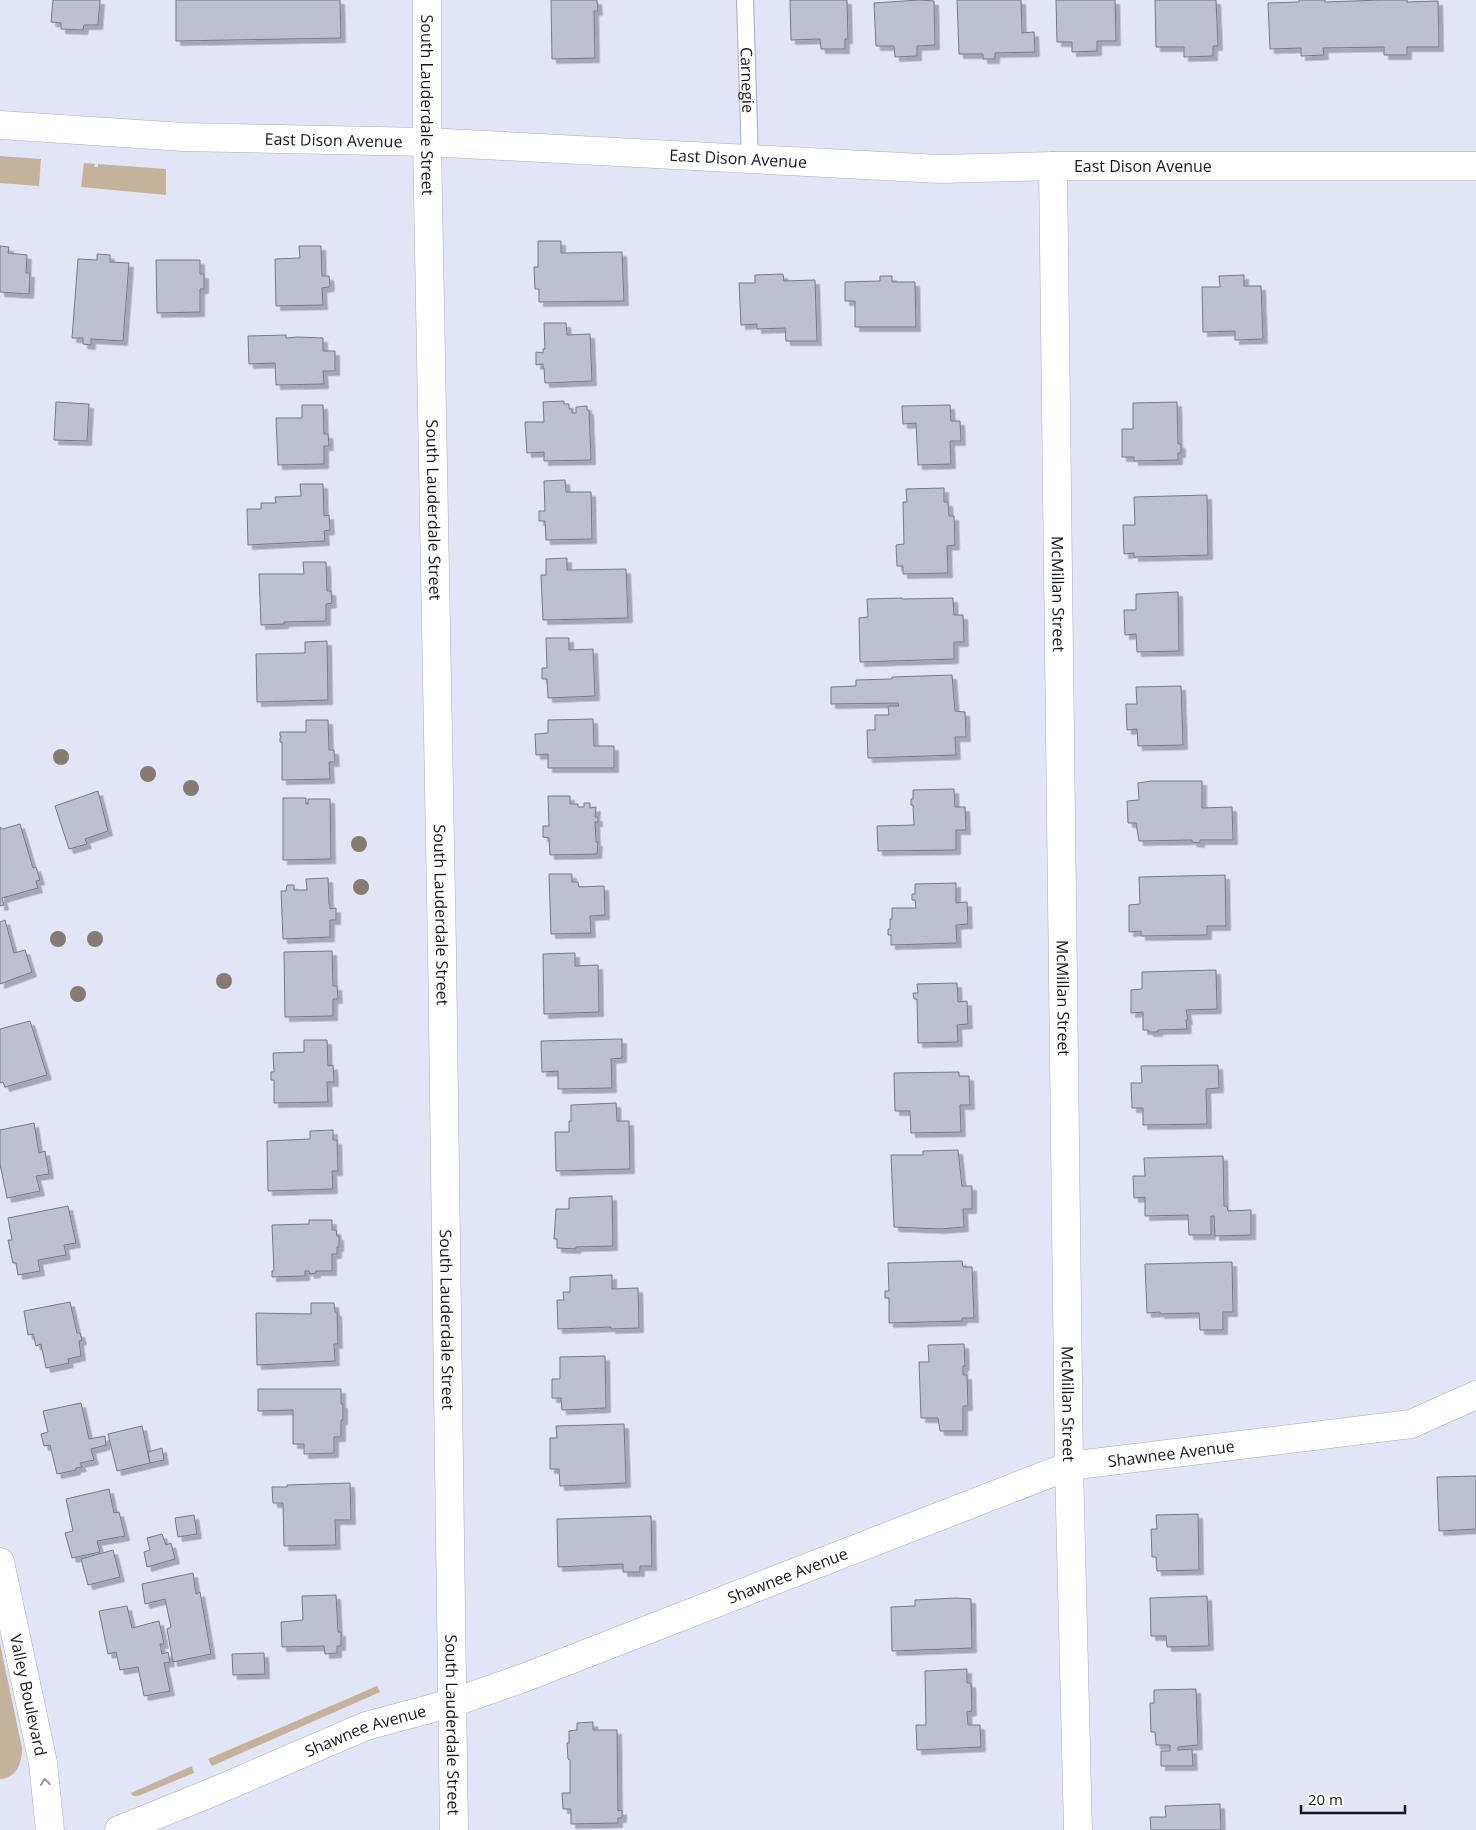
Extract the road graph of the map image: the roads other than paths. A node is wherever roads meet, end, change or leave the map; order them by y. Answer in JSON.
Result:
{"nodes":[{"id":1,"x":427,"y":0,"type":"edge"},
{"id":2,"x":745,"y":0,"type":"edge"},
{"id":3,"x":0,"y":125,"type":"edge"},
{"id":4,"x":427,"y":142,"type":"junction"},
{"id":5,"x":750,"y":159,"type":"junction"},
{"id":6,"x":1053,"y":166,"type":"junction"},
{"id":7,"x":1476,"y":166,"type":"edge"},
{"id":8,"x":1476,"y":1395,"type":"edge"},
{"id":9,"x":1069,"y":1466,"type":"junction"},
{"id":10,"x":0,"y":1562,"type":"edge"},
{"id":11,"x":452,"y":1703,"type":"junction"},
{"id":12,"x":50,"y":1830,"type":"edge"},
{"id":13,"x":119,"y":1830,"type":"edge"},
{"id":14,"x":454,"y":1830,"type":"edge"},
{"id":15,"x":1078,"y":1830,"type":"edge"}],
"edges":[{"from":1,"to":4,"type":"street","name":"South Lauderdale Street"},
{"from":2,"to":5,"type":"lane","name":"Carnegie"},
{"from":3,"to":4,"type":"street","name":"East Dison Avenue"},
{"from":4,"to":5,"type":"street","name":"East Dison Avenue"},
{"from":4,"to":11,"type":"street","name":"South Lauderdale Street"},
{"from":5,"to":6,"type":"street","name":"East Dison Avenue"},
{"from":6,"to":7,"type":"street","name":"East Dison Avenue"},
{"from":6,"to":9,"type":"street","name":"McMillan Street"},
{"from":8,"to":9,"type":"street","name":"Shawnee Avenue"},
{"from":9,"to":11,"type":"street","name":"Shawnee Avenue"},
{"from":9,"to":15,"type":"street","name":"McMillan Street"},
{"from":12,"to":10,"type":"street","name":"Valley Boulevard","one_way":true},
{"from":11,"to":13,"type":"street","name":"Shawnee Avenue"},
{"from":11,"to":14,"type":"street","name":"South Lauderdale Street"}]}
